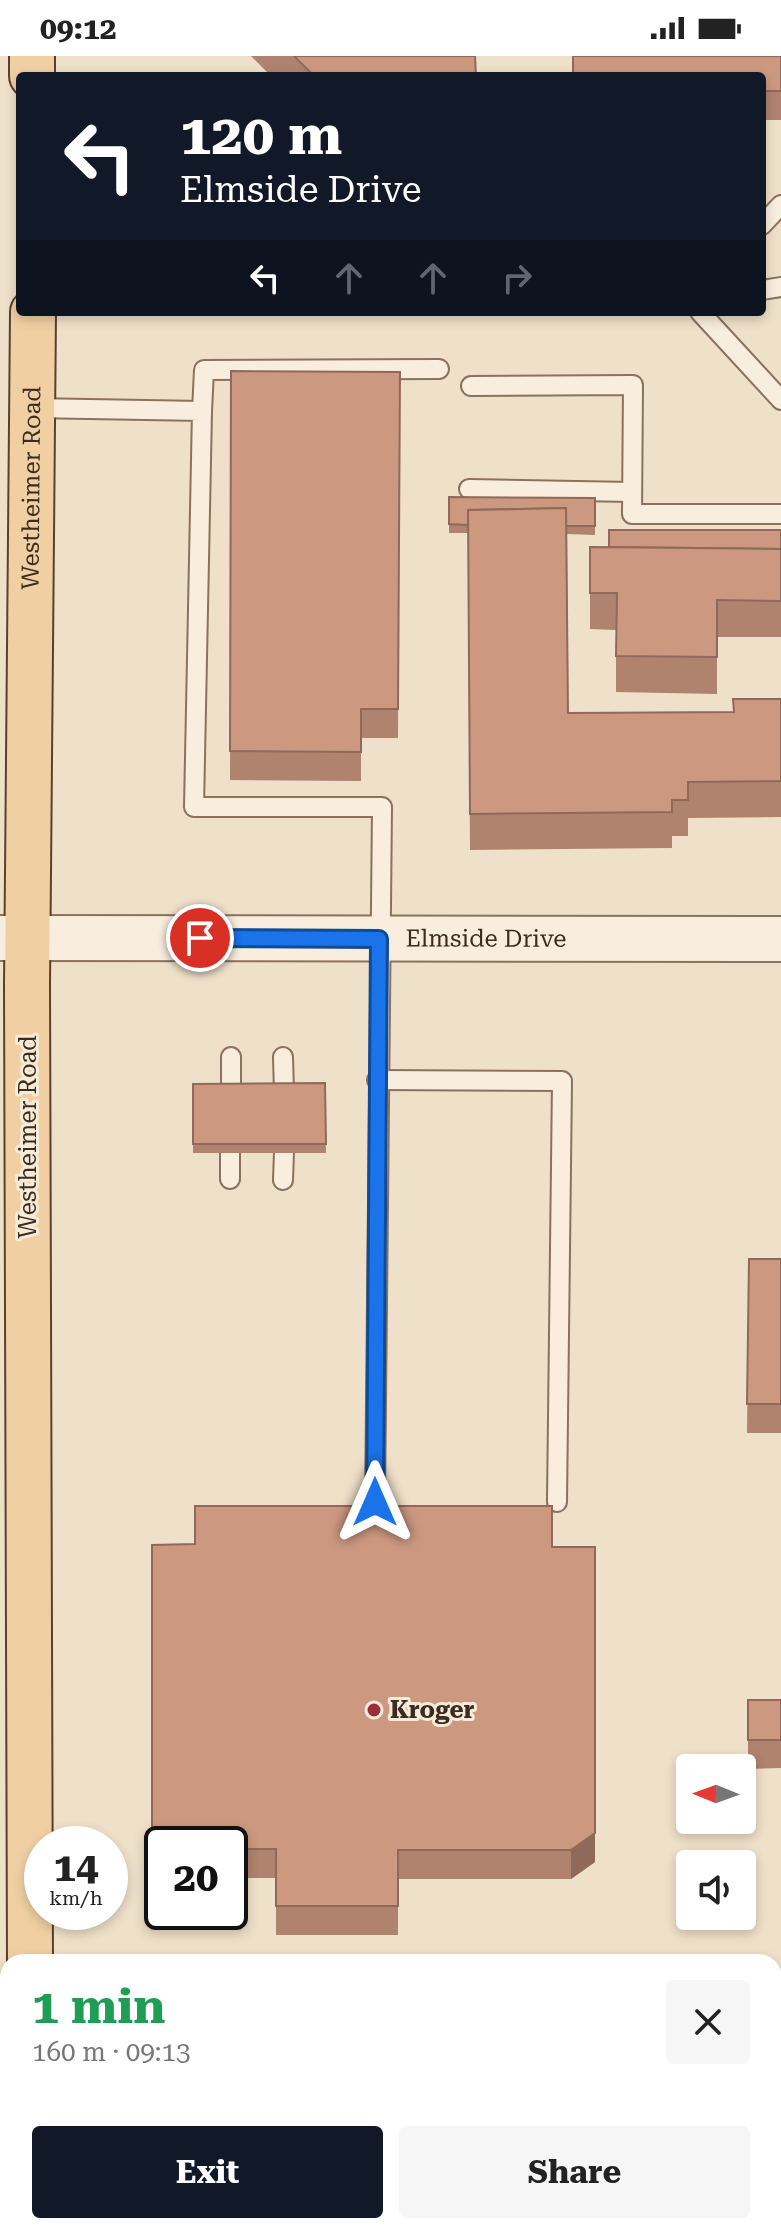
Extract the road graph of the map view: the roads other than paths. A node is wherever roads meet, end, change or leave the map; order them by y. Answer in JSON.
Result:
{"nodes":[{"id":1,"x":781,"y":205,"type":"edge"},
{"id":2,"x":766,"y":221,"type":"edge"},
{"id":3,"x":33,"y":316,"type":"edge"},
{"id":4,"x":704,"y":316,"type":"edge"},
{"id":5,"x":439,"y":369,"type":"dead end"},
{"id":6,"x":471,"y":386,"type":"dead end"},
{"id":7,"x":781,"y":400,"type":"edge"},
{"id":8,"x":32,"y":408,"type":"junction"},
{"id":9,"x":202,"y":411,"type":"junction"},
{"id":10,"x":469,"y":489,"type":"dead end"},
{"id":11,"x":632,"y":492,"type":"junction"},
{"id":12,"x":781,"y":514,"type":"edge"},
{"id":13,"x":14,"y":938,"type":"edge"},
{"id":14,"x":379,"y":939,"type":"junction"},
{"id":15,"x":781,"y":939,"type":"edge"},
{"id":16,"x":231,"y":1057,"type":"dead end"},
{"id":17,"x":283,"y":1057,"type":"dead end"},
{"id":18,"x":377,"y":1080,"type":"junction"},
{"id":19,"x":231,"y":1092,"type":"edge"},
{"id":20,"x":284,"y":1092,"type":"edge"},
{"id":21,"x":230,"y":1152,"type":"edge"},
{"id":22,"x":284,"y":1152,"type":"edge"},
{"id":23,"x":230,"y":1179,"type":"dead end"},
{"id":24,"x":283,"y":1180,"type":"dead end"},
{"id":25,"x":375,"y":1502,"type":"edge"},
{"id":26,"x":557,"y":1502,"type":"dead end"},
{"id":27,"x":30,"y":1954,"type":"edge"}],
"edges":[{"from":1,"to":2,"type":"lane"},
{"from":3,"to":8,"type":"main road","name":"Westheimer Road"},
{"from":4,"to":7,"type":"lane"},
{"from":5,"to":9,"type":"lane"},
{"from":6,"to":11,"type":"lane"},
{"from":8,"to":9,"type":"lane"},
{"from":8,"to":13,"type":"main road","name":"Westheimer Road"},
{"from":9,"to":14,"type":"lane"},
{"from":10,"to":11,"type":"lane"},
{"from":11,"to":12,"type":"lane"},
{"from":13,"to":14,"type":"street","name":"Elmside Drive"},
{"from":13,"to":27,"type":"main road","name":"Westheimer Road"},
{"from":14,"to":15,"type":"street","name":"Elmside Drive"},
{"from":14,"to":18,"type":"lane"},
{"from":16,"to":19,"type":"lane"},
{"from":17,"to":20,"type":"lane"},
{"from":18,"to":25,"type":"lane"},
{"from":18,"to":26,"type":"lane"},
{"from":21,"to":23,"type":"lane"},
{"from":22,"to":24,"type":"lane"}]}
